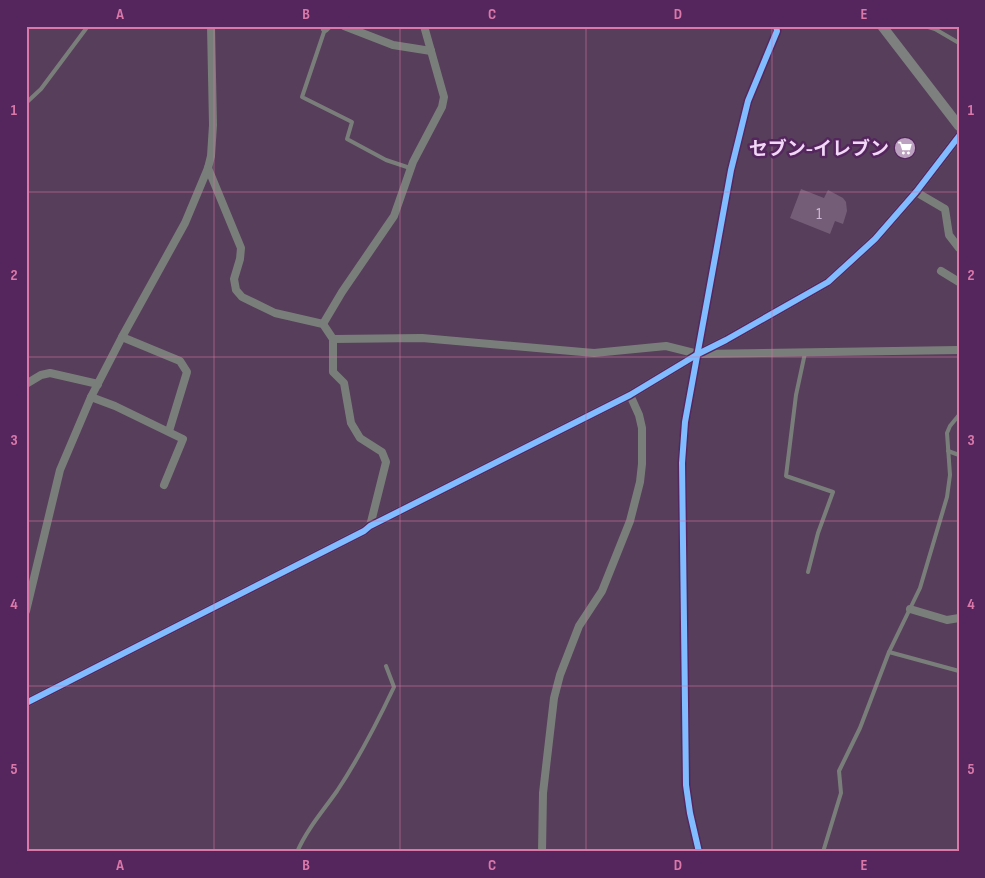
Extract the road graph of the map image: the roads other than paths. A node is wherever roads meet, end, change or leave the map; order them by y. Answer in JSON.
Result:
{"nodes":[{"id":1,"x":88,"y":26,"type":"edge"},
{"id":2,"x":211,"y":26,"type":"edge"},
{"id":3,"x":344,"y":26,"type":"edge"},
{"id":4,"x":424,"y":26,"type":"edge"},
{"id":5,"x":776,"y":26,"type":"edge"},
{"id":6,"x":882,"y":26,"type":"edge"},
{"id":7,"x":925,"y":26,"type":"edge"},
{"id":8,"x":324,"y":27,"type":"edge"},
{"id":9,"x":935,"y":27,"type":"edge"},
{"id":10,"x":959,"y":43,"type":"edge"},
{"id":11,"x":431,"y":51,"type":"junction"},
{"id":12,"x":26,"y":103,"type":"edge"},
{"id":13,"x":959,"y":126,"type":"edge"},
{"id":14,"x":959,"y":136,"type":"edge"},
{"id":15,"x":208,"y":168,"type":"junction"},
{"id":16,"x":411,"y":168,"type":"junction"},
{"id":17,"x":916,"y":192,"type":"junction"},
{"id":18,"x":959,"y":248,"type":"edge"},
{"id":19,"x":941,"y":271,"type":"dead end"},
{"id":20,"x":959,"y":282,"type":"edge"},
{"id":21,"x":323,"y":324,"type":"junction"},
{"id":22,"x":122,"y":337,"type":"junction"},
{"id":23,"x":333,"y":339,"type":"junction"},
{"id":24,"x":959,"y":350,"type":"edge"},
{"id":25,"x":805,"y":352,"type":"junction"},
{"id":26,"x":698,"y":354,"type":"junction"},
{"id":27,"x":26,"y":384,"type":"edge"},
{"id":28,"x":98,"y":384,"type":"junction"},
{"id":29,"x":630,"y":396,"type":"junction"},
{"id":30,"x":91,"y":397,"type":"junction"},
{"id":31,"x":959,"y":415,"type":"edge"},
{"id":32,"x":168,"y":431,"type":"junction"},
{"id":33,"x":948,"y":451,"type":"junction"},
{"id":34,"x":959,"y":455,"type":"edge"},
{"id":35,"x":164,"y":485,"type":"dead end"},
{"id":36,"x":370,"y":526,"type":"junction"},
{"id":37,"x":808,"y":572,"type":"dead end"},
{"id":38,"x":910,"y":610,"type":"junction"},
{"id":39,"x":26,"y":611,"type":"edge"},
{"id":40,"x":959,"y":618,"type":"edge"},
{"id":41,"x":888,"y":652,"type":"junction"},
{"id":42,"x":386,"y":666,"type":"dead end"},
{"id":43,"x":959,"y":671,"type":"edge"},
{"id":44,"x":26,"y":703,"type":"edge"},
{"id":45,"x":297,"y":852,"type":"edge"},
{"id":46,"x":542,"y":852,"type":"edge"},
{"id":47,"x":699,"y":852,"type":"edge"},
{"id":48,"x":823,"y":852,"type":"edge"}],
"edges":[{"from":1,"to":12,"type":"lane"},
{"from":2,"to":15,"type":"street"},
{"from":3,"to":11,"type":"street"},
{"from":4,"to":11,"type":"street"},
{"from":5,"to":26,"type":"street"},
{"from":6,"to":13,"type":"main road"},
{"from":7,"to":9,"type":"lane"},
{"from":8,"to":16,"type":"lane"},
{"from":9,"to":10,"type":"lane"},
{"from":11,"to":16,"type":"street"},
{"from":14,"to":17,"type":"street"},
{"from":15,"to":21,"type":"street"},
{"from":15,"to":22,"type":"street"},
{"from":16,"to":21,"type":"street"},
{"from":17,"to":18,"type":"street"},
{"from":17,"to":26,"type":"street"},
{"from":19,"to":20,"type":"street"},
{"from":21,"to":23,"type":"street"},
{"from":22,"to":28,"type":"street"},
{"from":22,"to":32,"type":"street"},
{"from":23,"to":26,"type":"street"},
{"from":23,"to":36,"type":"street"},
{"from":24,"to":25,"type":"street"},
{"from":25,"to":26,"type":"street"},
{"from":25,"to":37,"type":"lane"},
{"from":26,"to":29,"type":"street"},
{"from":26,"to":47,"type":"street"},
{"from":27,"to":28,"type":"street"},
{"from":28,"to":30,"type":"street"},
{"from":29,"to":36,"type":"street"},
{"from":29,"to":46,"type":"street"},
{"from":30,"to":32,"type":"street"},
{"from":30,"to":39,"type":"street"},
{"from":31,"to":33,"type":"lane"},
{"from":32,"to":35,"type":"street"},
{"from":33,"to":34,"type":"lane"},
{"from":33,"to":38,"type":"lane"},
{"from":36,"to":44,"type":"street"},
{"from":38,"to":40,"type":"street"},
{"from":38,"to":41,"type":"lane"},
{"from":41,"to":43,"type":"lane"},
{"from":41,"to":48,"type":"lane"},
{"from":42,"to":45,"type":"lane"}]}
